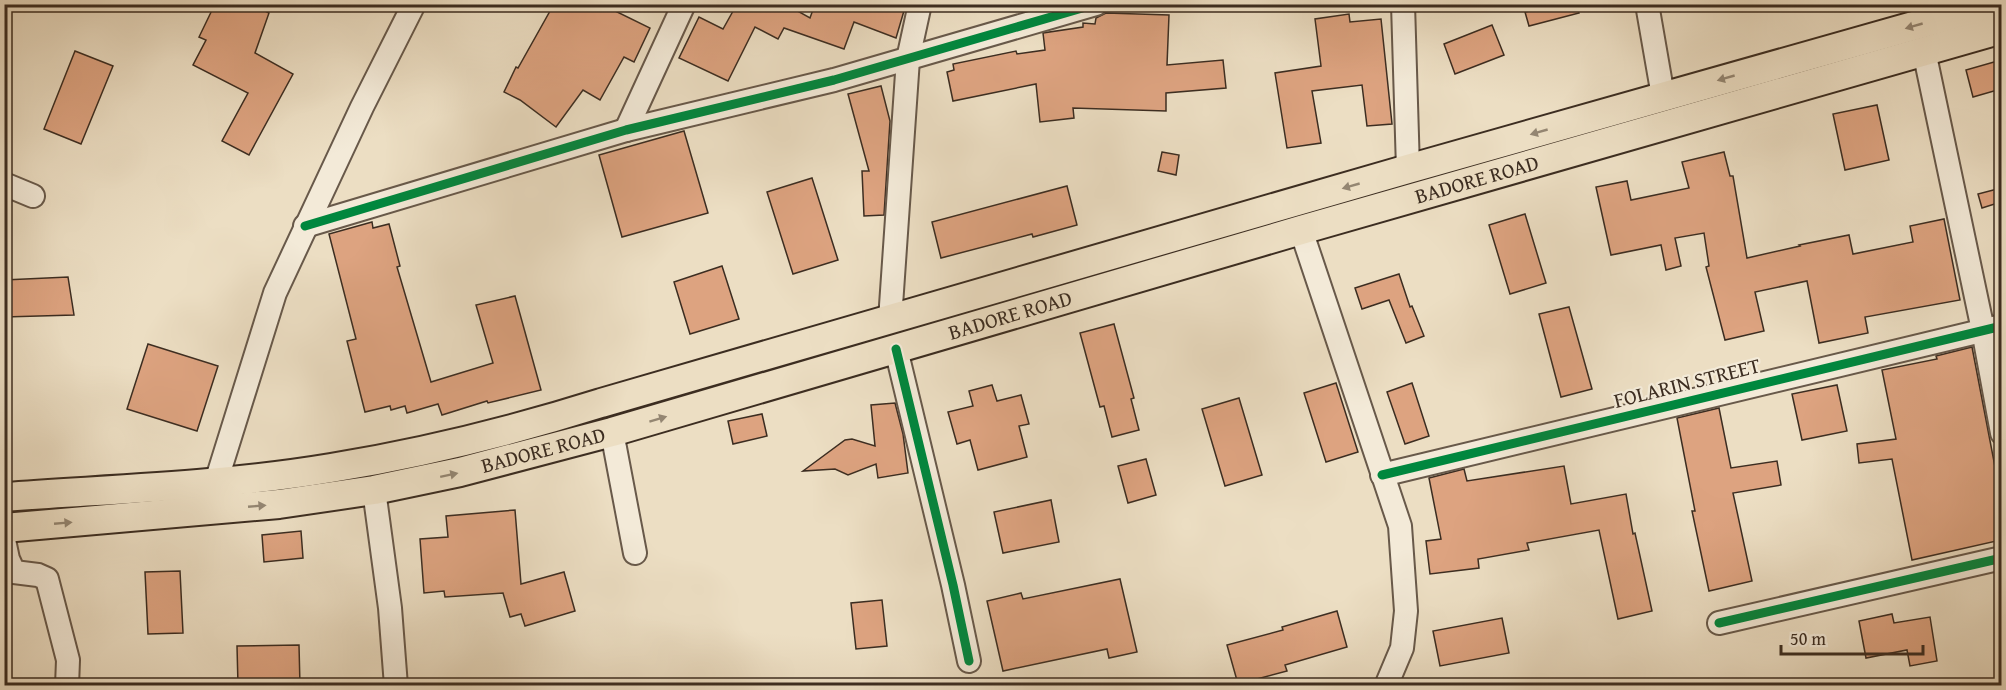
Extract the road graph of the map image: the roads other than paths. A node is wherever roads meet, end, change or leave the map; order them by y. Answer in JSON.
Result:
{"nodes":[{"id":1,"x":414,"y":4,"type":"edge"},
{"id":2,"x":684,"y":4,"type":"edge"},
{"id":3,"x":920,"y":4,"type":"edge"},
{"id":4,"x":1096,"y":4,"type":"edge"},
{"id":5,"x":1403,"y":4,"type":"edge"},
{"id":6,"x":1647,"y":4,"type":"edge"},
{"id":7,"x":1991,"y":4,"type":"edge"},
{"id":8,"x":2001,"y":29,"type":"edge"},
{"id":9,"x":1924,"y":51,"type":"junction"},
{"id":10,"x":908,"y":58,"type":"junction"},
{"id":11,"x":1663,"y":96,"type":"junction"},
{"id":12,"x":626,"y":130,"type":"junction"},
{"id":13,"x":1408,"y":169,"type":"junction"},
{"id":14,"x":4,"y":184,"type":"edge"},
{"id":15,"x":33,"y":196,"type":"dead end"},
{"id":16,"x":305,"y":226,"type":"junction"},
{"id":17,"x":1301,"y":230,"type":"junction"},
{"id":18,"x":890,"y":320,"type":"junction"},
{"id":19,"x":1992,"y":328,"type":"edge"},
{"id":20,"x":896,"y":349,"type":"junction"},
{"id":21,"x":742,"y":363,"type":"junction"},
{"id":22,"x":748,"y":392,"type":"junction"},
{"id":23,"x":612,"y":432,"type":"junction"},
{"id":24,"x":2001,"y":433,"type":"edge"},
{"id":25,"x":1382,"y":475,"type":"junction"},
{"id":26,"x":216,"y":482,"type":"junction"},
{"id":27,"x":374,"y":490,"type":"junction"},
{"id":28,"x":4,"y":497,"type":"edge"},
{"id":29,"x":4,"y":528,"type":"edge"},
{"id":30,"x":4,"y":540,"type":"edge"},
{"id":31,"x":635,"y":553,"type":"dead end"},
{"id":32,"x":2001,"y":558,"type":"edge"},
{"id":33,"x":1719,"y":623,"type":"dead end"},
{"id":34,"x":969,"y":661,"type":"dead end"},
{"id":35,"x":67,"y":686,"type":"edge"},
{"id":36,"x":396,"y":686,"type":"edge"},
{"id":37,"x":1386,"y":686,"type":"edge"}],
"edges":[{"from":1,"to":16,"type":"street"},
{"from":2,"to":12,"type":"street"},
{"from":3,"to":10,"type":"street"},
{"from":4,"to":10,"type":"street"},
{"from":5,"to":13,"type":"street"},
{"from":6,"to":11,"type":"street"},
{"from":7,"to":11,"type":"main road","name":"BADORE ROAD","one_way":true},
{"from":8,"to":9,"type":"main road","name":"BADORE ROAD"},
{"from":9,"to":17,"type":"main road","name":"BADORE ROAD"},
{"from":9,"to":19,"type":"street"},
{"from":10,"to":12,"type":"street"},
{"from":10,"to":18,"type":"street"},
{"from":11,"to":13,"type":"main road","name":"BADORE ROAD","one_way":true},
{"from":12,"to":16,"type":"street"},
{"from":13,"to":18,"type":"main road","name":"BADORE ROAD","one_way":true},
{"from":14,"to":15,"type":"street"},
{"from":16,"to":26,"type":"street"},
{"from":17,"to":20,"type":"main road","name":"BADORE ROAD"},
{"from":17,"to":25,"type":"street"},
{"from":18,"to":21,"type":"main road","name":"BADORE ROAD"},
{"from":19,"to":24,"type":"street"},
{"from":19,"to":25,"type":"street","name":"FOLARIN STREET"},
{"from":20,"to":22,"type":"main road","name":"BADORE ROAD"},
{"from":20,"to":34,"type":"street"},
{"from":21,"to":22,"type":"main road"},
{"from":21,"to":26,"type":"main road","name":"BADORE ROAD"},
{"from":23,"to":22,"type":"main road","name":"BADORE ROAD","one_way":true},
{"from":27,"to":23,"type":"main road","name":"BADORE ROAD","one_way":true},
{"from":23,"to":31,"type":"street"},
{"from":25,"to":37,"type":"street"},
{"from":26,"to":28,"type":"main road","name":"BADORE ROAD"},
{"from":29,"to":27,"type":"main road","name":"BADORE ROAD","one_way":true},
{"from":27,"to":36,"type":"street"},
{"from":30,"to":35,"type":"street"},
{"from":32,"to":33,"type":"street"}]}
